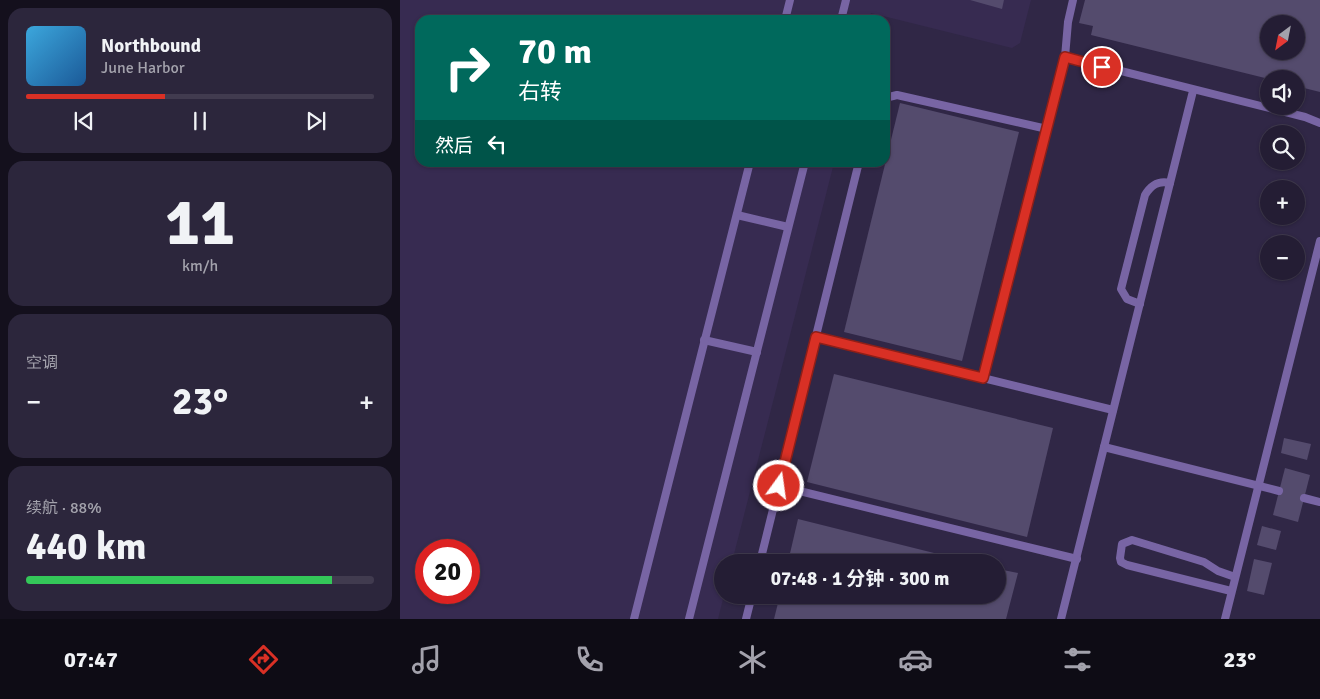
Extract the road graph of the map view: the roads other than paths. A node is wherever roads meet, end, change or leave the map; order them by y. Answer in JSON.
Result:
{"nodes":[{"id":1,"x":790,"y":0,"type":"edge"},
{"id":2,"x":846,"y":0,"type":"edge"},
{"id":3,"x":1073,"y":0,"type":"edge"},
{"id":4,"x":786,"y":15,"type":"edge"},
{"id":5,"x":842,"y":15,"type":"edge"},
{"id":6,"x":1065,"y":57,"type":"junction"},
{"id":7,"x":1193,"y":91,"type":"junction"},
{"id":8,"x":890,"y":97,"type":"edge"},
{"id":9,"x":1320,"y":123,"type":"edge"},
{"id":10,"x":1047,"y":129,"type":"junction"},
{"id":11,"x":749,"y":167,"type":"edge"},
{"id":12,"x":804,"y":167,"type":"edge"},
{"id":13,"x":858,"y":167,"type":"edge"},
{"id":14,"x":1170,"y":183,"type":"junction"},
{"id":15,"x":737,"y":215,"type":"junction"},
{"id":16,"x":788,"y":227,"type":"junction"},
{"id":17,"x":1320,"y":241,"type":"edge"},
{"id":18,"x":1140,"y":304,"type":"junction"},
{"id":19,"x":816,"y":337,"type":"junction"},
{"id":20,"x":704,"y":340,"type":"junction"},
{"id":21,"x":757,"y":352,"type":"junction"},
{"id":22,"x":983,"y":378,"type":"junction"},
{"id":23,"x":1113,"y":410,"type":"junction"},
{"id":24,"x":1104,"y":447,"type":"junction"},
{"id":25,"x":779,"y":486,"type":"junction"},
{"id":26,"x":1258,"y":486,"type":"junction"},
{"id":27,"x":1279,"y":491,"type":"dead end"},
{"id":28,"x":1304,"y":498,"type":"dead end"},
{"id":29,"x":1320,"y":502,"type":"edge"},
{"id":30,"x":762,"y":554,"type":"edge"},
{"id":31,"x":1077,"y":559,"type":"junction"},
{"id":32,"x":1235,"y":577,"type":"junction"},
{"id":33,"x":1232,"y":591,"type":"junction"},
{"id":34,"x":750,"y":604,"type":"edge"},
{"id":35,"x":634,"y":619,"type":"edge"},
{"id":36,"x":689,"y":619,"type":"edge"},
{"id":37,"x":746,"y":619,"type":"edge"},
{"id":38,"x":1061,"y":619,"type":"edge"},
{"id":39,"x":1225,"y":619,"type":"edge"}],
"edges":[{"from":1,"to":4,"type":"lane"},
{"from":2,"to":5,"type":"lane"},
{"from":3,"to":6,"type":"lane"},
{"from":6,"to":7,"type":"lane"},
{"from":6,"to":10,"type":"lane"},
{"from":7,"to":9,"type":"lane"},
{"from":7,"to":14,"type":"lane"},
{"from":8,"to":10,"type":"lane"},
{"from":10,"to":22,"type":"lane"},
{"from":11,"to":15,"type":"lane"},
{"from":12,"to":16,"type":"lane"},
{"from":13,"to":19,"type":"lane"},
{"from":14,"to":18,"type":"lane"},
{"from":14,"to":18,"type":"lane"},
{"from":15,"to":16,"type":"lane"},
{"from":15,"to":20,"type":"lane"},
{"from":16,"to":21,"type":"lane"},
{"from":17,"to":26,"type":"lane"},
{"from":18,"to":23,"type":"lane"},
{"from":19,"to":22,"type":"lane"},
{"from":19,"to":25,"type":"lane"},
{"from":20,"to":21,"type":"lane"},
{"from":20,"to":35,"type":"lane"},
{"from":21,"to":36,"type":"lane"},
{"from":22,"to":23,"type":"lane"},
{"from":23,"to":24,"type":"lane"},
{"from":24,"to":26,"type":"lane"},
{"from":24,"to":31,"type":"lane"},
{"from":25,"to":30,"type":"lane"},
{"from":25,"to":31,"type":"lane"},
{"from":26,"to":27,"type":"lane"},
{"from":26,"to":32,"type":"lane"},
{"from":28,"to":29,"type":"lane"},
{"from":31,"to":38,"type":"lane"},
{"from":32,"to":33,"type":"lane"},
{"from":32,"to":33,"type":"lane"},
{"from":33,"to":39,"type":"lane"},
{"from":34,"to":37,"type":"lane"}]}
